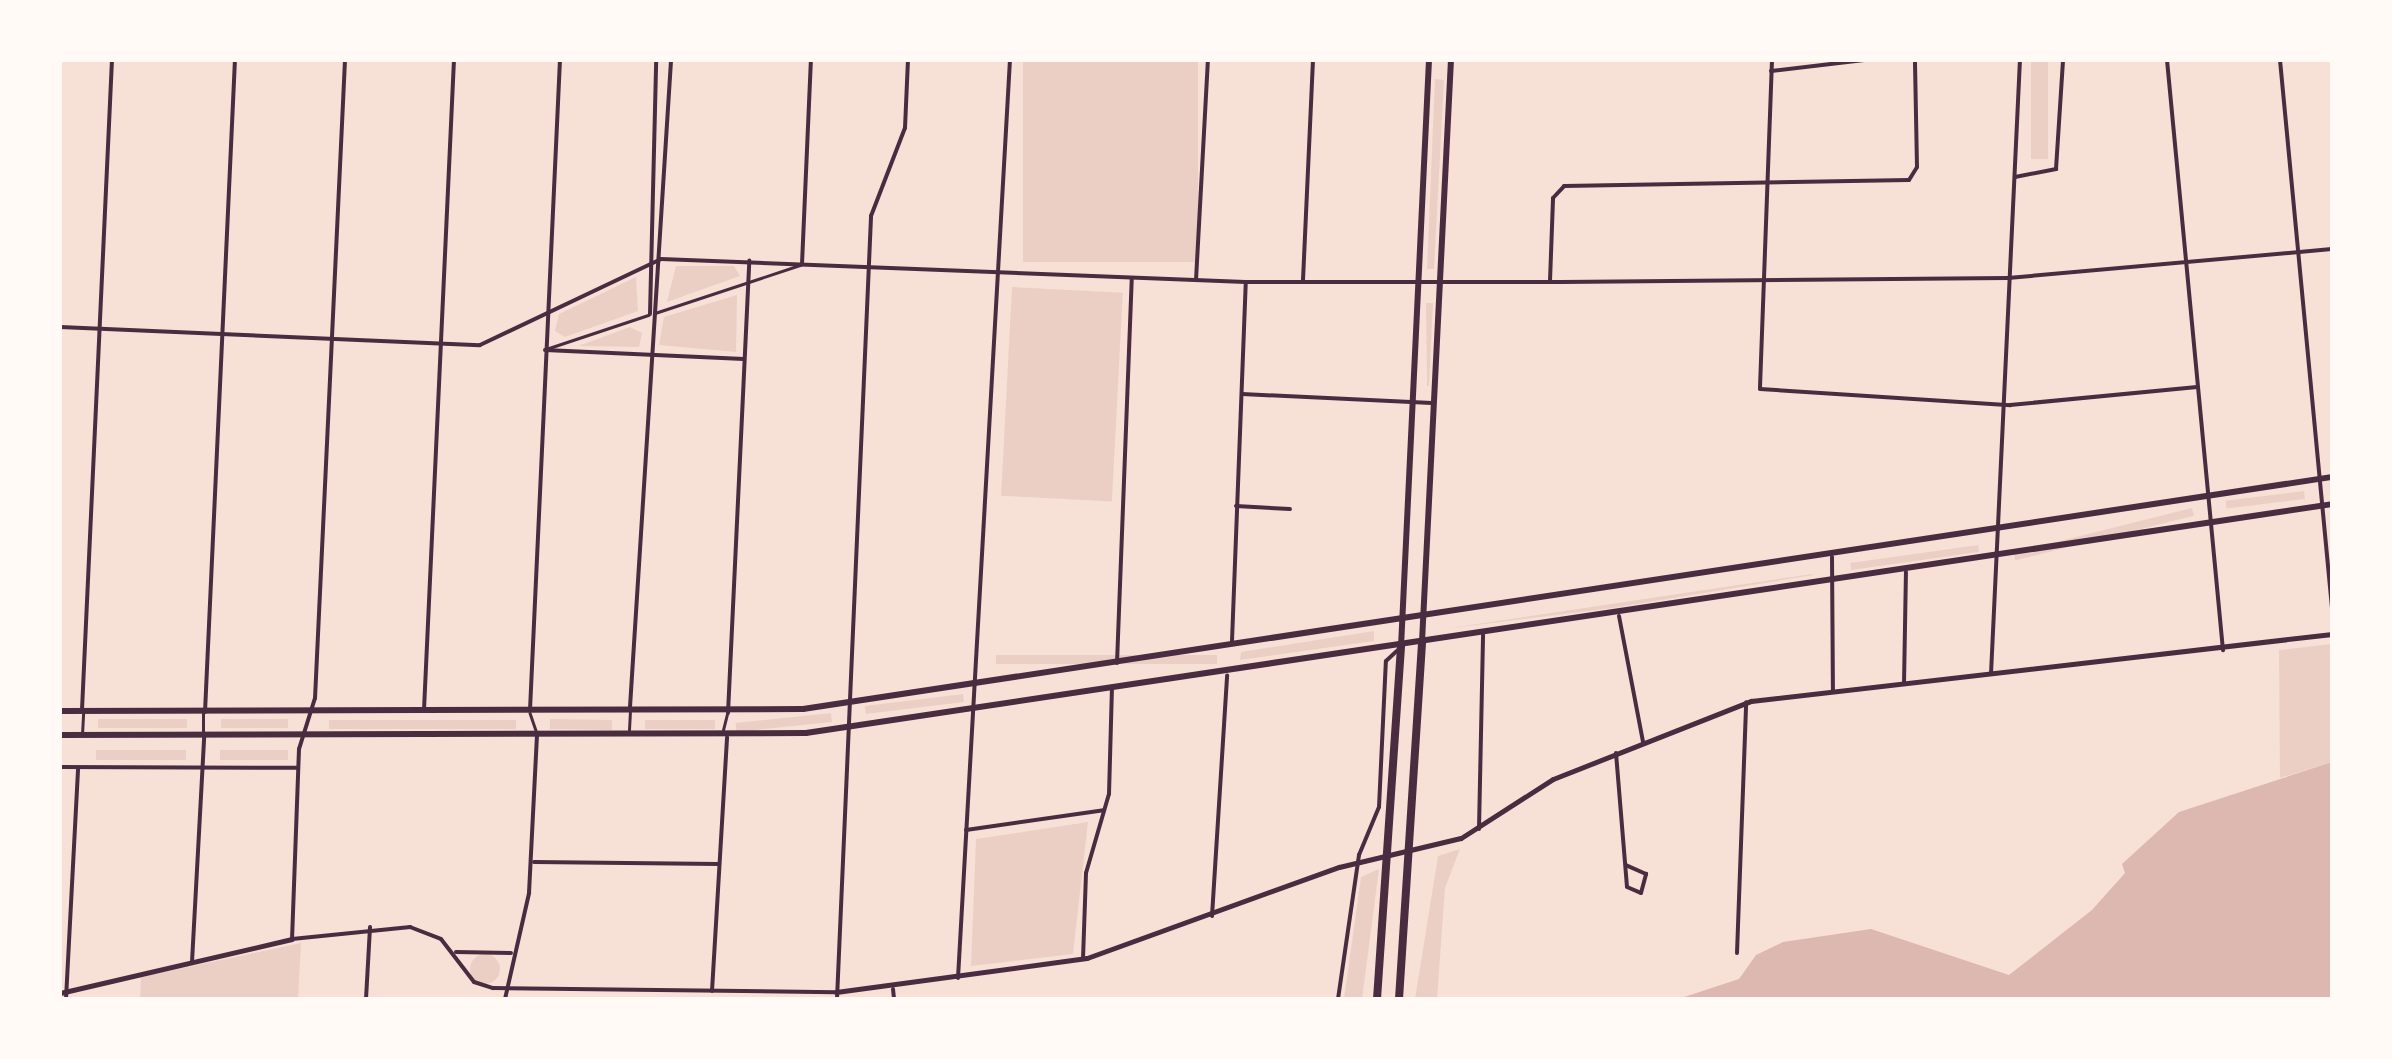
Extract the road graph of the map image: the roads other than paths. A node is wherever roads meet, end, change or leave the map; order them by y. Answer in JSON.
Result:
{"nodes":[{"id":1,"x":112,"y":60,"type":"edge"},
{"id":2,"x":234,"y":60,"type":"edge"},
{"id":3,"x":345,"y":60,"type":"edge"},
{"id":4,"x":454,"y":60,"type":"edge"},
{"id":5,"x":560,"y":60,"type":"edge"},
{"id":6,"x":656,"y":60,"type":"edge"},
{"id":7,"x":670,"y":60,"type":"edge"},
{"id":8,"x":811,"y":60,"type":"edge"},
{"id":9,"x":908,"y":60,"type":"edge"},
{"id":10,"x":1010,"y":60,"type":"edge"},
{"id":11,"x":1208,"y":60,"type":"edge"},
{"id":12,"x":1313,"y":60,"type":"edge"},
{"id":13,"x":1429,"y":60,"type":"edge"},
{"id":14,"x":1451,"y":60,"type":"edge"},
{"id":15,"x":1772,"y":60,"type":"edge"},
{"id":16,"x":1864,"y":60,"type":"edge"},
{"id":17,"x":1915,"y":60,"type":"edge"},
{"id":18,"x":2020,"y":60,"type":"edge"},
{"id":19,"x":2063,"y":60,"type":"edge"},
{"id":20,"x":2167,"y":60,"type":"edge"},
{"id":21,"x":2280,"y":60,"type":"edge"},
{"id":22,"x":1771,"y":70,"type":"junction"},
{"id":23,"x":2014,"y":177,"type":"junction"},
{"id":24,"x":1766,"y":182,"type":"junction"},
{"id":25,"x":2332,"y":249,"type":"edge"},
{"id":26,"x":2298,"y":252,"type":"junction"},
{"id":27,"x":661,"y":259,"type":"junction"},
{"id":28,"x":749,"y":260,"type":"junction"},
{"id":29,"x":2186,"y":262,"type":"junction"},
{"id":30,"x":802,"y":264,"type":"junction"},
{"id":31,"x":646,"y":266,"type":"junction"},
{"id":32,"x":870,"y":268,"type":"junction"},
{"id":33,"x":1001,"y":272,"type":"junction"},
{"id":34,"x":1132,"y":277,"type":"junction"},
{"id":35,"x":2008,"y":278,"type":"junction"},
{"id":36,"x":1196,"y":280,"type":"junction"},
{"id":37,"x":1762,"y":280,"type":"junction"},
{"id":38,"x":1440,"y":281,"type":"junction"},
{"id":39,"x":748,"y":282,"type":"junction"},
{"id":40,"x":1246,"y":282,"type":"junction"},
{"id":41,"x":1303,"y":282,"type":"junction"},
{"id":42,"x":1419,"y":282,"type":"junction"},
{"id":43,"x":1550,"y":282,"type":"junction"},
{"id":44,"x":650,"y":314,"type":"junction"},
{"id":45,"x":547,"y":317,"type":"junction"},
{"id":46,"x":60,"y":327,"type":"edge"},
{"id":47,"x":99,"y":329,"type":"junction"},
{"id":48,"x":221,"y":333,"type":"junction"},
{"id":49,"x":332,"y":338,"type":"junction"},
{"id":50,"x":442,"y":344,"type":"junction"},
{"id":51,"x":545,"y":350,"type":"junction"},
{"id":52,"x":646,"y":356,"type":"junction"},
{"id":53,"x":744,"y":358,"type":"junction"},
{"id":54,"x":2197,"y":387,"type":"junction"},
{"id":55,"x":1242,"y":394,"type":"junction"},
{"id":56,"x":1417,"y":402,"type":"junction"},
{"id":57,"x":1435,"y":403,"type":"junction"},
{"id":58,"x":2000,"y":405,"type":"junction"},
{"id":59,"x":2332,"y":477,"type":"edge"},
{"id":60,"x":2320,"y":479,"type":"junction"},
{"id":61,"x":2208,"y":496,"type":"junction"},
{"id":62,"x":2327,"y":504,"type":"edge"},
{"id":63,"x":1236,"y":506,"type":"junction"},
{"id":64,"x":1290,"y":509,"type":"dead end"},
{"id":65,"x":2211,"y":522,"type":"junction"},
{"id":66,"x":1994,"y":533,"type":"junction"},
{"id":67,"x":1832,"y":557,"type":"junction"},
{"id":68,"x":1995,"y":559,"type":"junction"},
{"id":69,"x":1906,"y":572,"type":"junction"},
{"id":70,"x":1833,"y":583,"type":"junction"},
{"id":71,"x":2332,"y":608,"type":"edge"},
{"id":72,"x":1424,"y":615,"type":"junction"},
{"id":73,"x":1402,"y":616,"type":"junction"},
{"id":74,"x":1619,"y":616,"type":"junction"},
{"id":75,"x":2332,"y":634,"type":"edge"},
{"id":76,"x":1484,"y":635,"type":"junction"},
{"id":77,"x":1422,"y":642,"type":"junction"},
{"id":78,"x":1232,"y":646,"type":"junction"},
{"id":79,"x":1401,"y":647,"type":"junction"},
{"id":80,"x":2223,"y":650,"type":"junction"},
{"id":81,"x":1117,"y":663,"type":"junction"},
{"id":82,"x":1228,"y":675,"type":"junction"},
{"id":83,"x":1991,"y":675,"type":"junction"},
{"id":84,"x":980,"y":684,"type":"junction"},
{"id":85,"x":1904,"y":684,"type":"junction"},
{"id":86,"x":1112,"y":688,"type":"junction"},
{"id":87,"x":1833,"y":691,"type":"junction"},
{"id":88,"x":1746,"y":702,"type":"junction"},
{"id":89,"x":848,"y":703,"type":"junction"},
{"id":90,"x":978,"y":708,"type":"junction"},
{"id":91,"x":60,"y":711,"type":"edge"},
{"id":92,"x":82,"y":712,"type":"junction"},
{"id":93,"x":205,"y":712,"type":"junction"},
{"id":94,"x":311,"y":712,"type":"junction"},
{"id":95,"x":424,"y":712,"type":"junction"},
{"id":96,"x":530,"y":712,"type":"junction"},
{"id":97,"x":630,"y":712,"type":"junction"},
{"id":98,"x":728,"y":713,"type":"junction"},
{"id":99,"x":850,"y":728,"type":"junction"},
{"id":100,"x":60,"y":735,"type":"edge"},
{"id":101,"x":82,"y":735,"type":"junction"},
{"id":102,"x":204,"y":736,"type":"junction"},
{"id":103,"x":304,"y":736,"type":"junction"},
{"id":104,"x":538,"y":736,"type":"junction"},
{"id":105,"x":629,"y":736,"type":"junction"},
{"id":106,"x":727,"y":737,"type":"junction"},
{"id":107,"x":1643,"y":742,"type":"junction"},
{"id":108,"x":1616,"y":753,"type":"junction"},
{"id":109,"x":60,"y":767,"type":"edge"},
{"id":110,"x":78,"y":767,"type":"junction"},
{"id":111,"x":203,"y":767,"type":"junction"},
{"id":112,"x":298,"y":768,"type":"junction"},
{"id":113,"x":1104,"y":810,"type":"junction"},
{"id":114,"x":1479,"y":828,"type":"junction"},
{"id":115,"x":966,"y":830,"type":"junction"},
{"id":116,"x":532,"y":862,"type":"junction"},
{"id":117,"x":1358,"y":862,"type":"junction"},
{"id":118,"x":719,"y":864,"type":"junction"},
{"id":119,"x":1626,"y":865,"type":"junction"},
{"id":120,"x":1212,"y":916,"type":"junction"},
{"id":121,"x":370,"y":927,"type":"junction"},
{"id":122,"x":292,"y":939,"type":"junction"},
{"id":123,"x":456,"y":952,"type":"junction"},
{"id":124,"x":512,"y":953,"type":"junction"},
{"id":125,"x":1736,"y":953,"type":"dead end"},
{"id":126,"x":1083,"y":959,"type":"junction"},
{"id":127,"x":192,"y":962,"type":"junction"},
{"id":128,"x":958,"y":978,"type":"junction"},
{"id":129,"x":506,"y":989,"type":"junction"},
{"id":130,"x":894,"y":989,"type":"junction"},
{"id":131,"x":712,"y":992,"type":"junction"},
{"id":132,"x":64,"y":995,"type":"edge"},
{"id":133,"x":682,"y":996,"type":"edge"},
{"id":134,"x":836,"y":996,"type":"edge"},
{"id":135,"x":366,"y":999,"type":"edge"},
{"id":136,"x":505,"y":999,"type":"edge"},
{"id":137,"x":894,"y":999,"type":"edge"},
{"id":138,"x":1338,"y":999,"type":"edge"},
{"id":139,"x":1377,"y":999,"type":"edge"},
{"id":140,"x":1399,"y":999,"type":"edge"}],
"edges":[{"from":1,"to":47,"type":"street"},
{"from":2,"to":48,"type":"street"},
{"from":3,"to":49,"type":"street"},
{"from":4,"to":50,"type":"street"},
{"from":5,"to":45,"type":"street"},
{"from":6,"to":31,"type":"street"},
{"from":7,"to":27,"type":"street"},
{"from":8,"to":30,"type":"street"},
{"from":9,"to":32,"type":"street"},
{"from":10,"to":33,"type":"street"},
{"from":11,"to":36,"type":"street"},
{"from":12,"to":41,"type":"street"},
{"from":13,"to":42,"type":"main road"},
{"from":14,"to":38,"type":"main road"},
{"from":15,"to":22,"type":"street"},
{"from":16,"to":22,"type":"street"},
{"from":17,"to":24,"type":"street"},
{"from":18,"to":23,"type":"street"},
{"from":19,"to":23,"type":"street"},
{"from":20,"to":29,"type":"street"},
{"from":21,"to":26,"type":"street"},
{"from":22,"to":24,"type":"street"},
{"from":23,"to":35,"type":"street"},
{"from":24,"to":37,"type":"street"},
{"from":24,"to":43,"type":"street"},
{"from":25,"to":26,"type":"street"},
{"from":26,"to":29,"type":"street"},
{"from":26,"to":60,"type":"street"},
{"from":27,"to":28,"type":"street"},
{"from":27,"to":31,"type":"street"},
{"from":27,"to":44,"type":"street"},
{"from":28,"to":30,"type":"street"},
{"from":28,"to":39,"type":"street"},
{"from":29,"to":35,"type":"street"},
{"from":29,"to":54,"type":"street"},
{"from":30,"to":32,"type":"street"},
{"from":30,"to":39,"type":"street"},
{"from":31,"to":44,"type":"street"},
{"from":31,"to":45,"type":"street"},
{"from":32,"to":33,"type":"street"},
{"from":32,"to":89,"type":"street"},
{"from":33,"to":34,"type":"street"},
{"from":33,"to":84,"type":"street"},
{"from":34,"to":36,"type":"street"},
{"from":34,"to":81,"type":"street"},
{"from":35,"to":37,"type":"street"},
{"from":35,"to":58,"type":"street"},
{"from":36,"to":40,"type":"street"},
{"from":37,"to":43,"type":"street"},
{"from":37,"to":58,"type":"street"},
{"from":38,"to":42,"type":"street"},
{"from":38,"to":43,"type":"street"},
{"from":38,"to":57,"type":"main road"},
{"from":39,"to":44,"type":"street"},
{"from":39,"to":53,"type":"street"},
{"from":40,"to":41,"type":"street"},
{"from":40,"to":55,"type":"street"},
{"from":41,"to":42,"type":"street"},
{"from":42,"to":56,"type":"main road"},
{"from":44,"to":51,"type":"street"},
{"from":44,"to":52,"type":"street"},
{"from":45,"to":50,"type":"street"},
{"from":45,"to":51,"type":"street"},
{"from":46,"to":47,"type":"street"},
{"from":47,"to":48,"type":"street"},
{"from":47,"to":92,"type":"street"},
{"from":48,"to":49,"type":"street"},
{"from":48,"to":93,"type":"street"},
{"from":49,"to":50,"type":"street"},
{"from":49,"to":94,"type":"street"},
{"from":50,"to":95,"type":"street"},
{"from":51,"to":52,"type":"street"},
{"from":51,"to":96,"type":"street"},
{"from":52,"to":53,"type":"street"},
{"from":52,"to":97,"type":"street"},
{"from":53,"to":98,"type":"street"},
{"from":54,"to":58,"type":"street"},
{"from":54,"to":61,"type":"street"},
{"from":55,"to":56,"type":"street"},
{"from":55,"to":63,"type":"street"},
{"from":56,"to":57,"type":"street"},
{"from":56,"to":73,"type":"main road"},
{"from":57,"to":72,"type":"main road"},
{"from":58,"to":66,"type":"street"},
{"from":59,"to":60,"type":"main road"},
{"from":60,"to":61,"type":"main road"},
{"from":60,"to":62,"type":"street"},
{"from":61,"to":65,"type":"street"},
{"from":61,"to":66,"type":"main road"},
{"from":62,"to":65,"type":"main road"},
{"from":62,"to":71,"type":"street"},
{"from":63,"to":64,"type":"street"},
{"from":63,"to":78,"type":"street"},
{"from":65,"to":68,"type":"main road"},
{"from":65,"to":80,"type":"street"},
{"from":66,"to":67,"type":"main road"},
{"from":66,"to":68,"type":"street"},
{"from":67,"to":70,"type":"street"},
{"from":67,"to":72,"type":"main road"},
{"from":68,"to":69,"type":"main road"},
{"from":68,"to":83,"type":"street"},
{"from":69,"to":70,"type":"main road"},
{"from":69,"to":85,"type":"street"},
{"from":70,"to":74,"type":"main road"},
{"from":70,"to":87,"type":"street"},
{"from":72,"to":73,"type":"main road"},
{"from":72,"to":77,"type":"main road"},
{"from":73,"to":78,"type":"main road"},
{"from":73,"to":79,"type":"main road"},
{"from":74,"to":76,"type":"main road"},
{"from":74,"to":107,"type":"street"},
{"from":75,"to":80,"type":"street"},
{"from":76,"to":77,"type":"main road"},
{"from":76,"to":114,"type":"street"},
{"from":77,"to":79,"type":"main road"},
{"from":77,"to":140,"type":"highway"},
{"from":78,"to":81,"type":"main road"},
{"from":79,"to":82,"type":"main road"},
{"from":79,"to":117,"type":"street"},
{"from":79,"to":139,"type":"highway"},
{"from":80,"to":83,"type":"street"},
{"from":81,"to":84,"type":"main road"},
{"from":82,"to":86,"type":"main road"},
{"from":82,"to":120,"type":"street"},
{"from":83,"to":85,"type":"street"},
{"from":84,"to":89,"type":"main road"},
{"from":84,"to":90,"type":"street"},
{"from":85,"to":87,"type":"street"},
{"from":86,"to":90,"type":"main road"},
{"from":86,"to":113,"type":"street"},
{"from":87,"to":88,"type":"street"},
{"from":88,"to":107,"type":"street"},
{"from":88,"to":125,"type":"street"},
{"from":89,"to":98,"type":"main road"},
{"from":89,"to":99,"type":"street"},
{"from":90,"to":99,"type":"main road"},
{"from":90,"to":115,"type":"street"},
{"from":91,"to":92,"type":"main road"},
{"from":92,"to":93,"type":"main road"},
{"from":92,"to":101,"type":"street"},
{"from":93,"to":94,"type":"main road"},
{"from":93,"to":102,"type":"street"},
{"from":94,"to":95,"type":"main road"},
{"from":94,"to":103,"type":"street"},
{"from":95,"to":96,"type":"main road"},
{"from":96,"to":97,"type":"main road"},
{"from":96,"to":104,"type":"street"},
{"from":97,"to":98,"type":"main road"},
{"from":97,"to":105,"type":"street"},
{"from":98,"to":106,"type":"street"},
{"from":99,"to":106,"type":"main road"},
{"from":99,"to":134,"type":"street"},
{"from":100,"to":101,"type":"main road"},
{"from":101,"to":102,"type":"main road"},
{"from":102,"to":103,"type":"main road"},
{"from":102,"to":111,"type":"street"},
{"from":103,"to":104,"type":"main road"},
{"from":103,"to":112,"type":"street"},
{"from":104,"to":105,"type":"main road"},
{"from":104,"to":116,"type":"street"},
{"from":105,"to":106,"type":"main road"},
{"from":106,"to":118,"type":"street"},
{"from":107,"to":108,"type":"street"},
{"from":108,"to":114,"type":"street"},
{"from":108,"to":119,"type":"street"},
{"from":109,"to":110,"type":"street"},
{"from":110,"to":111,"type":"street"},
{"from":110,"to":132,"type":"street"},
{"from":111,"to":112,"type":"street"},
{"from":111,"to":127,"type":"street"},
{"from":112,"to":122,"type":"street"},
{"from":113,"to":115,"type":"street"},
{"from":113,"to":126,"type":"street"},
{"from":114,"to":117,"type":"street"},
{"from":115,"to":128,"type":"street"},
{"from":116,"to":118,"type":"street"},
{"from":116,"to":124,"type":"street"},
{"from":117,"to":120,"type":"street"},
{"from":117,"to":138,"type":"street"},
{"from":118,"to":131,"type":"street"},
{"from":119,"to":119,"type":"street"},
{"from":120,"to":126,"type":"street"},
{"from":121,"to":122,"type":"street"},
{"from":121,"to":123,"type":"street"},
{"from":121,"to":135,"type":"street"},
{"from":122,"to":127,"type":"street"},
{"from":123,"to":124,"type":"street"},
{"from":123,"to":129,"type":"street"},
{"from":124,"to":129,"type":"street"},
{"from":126,"to":128,"type":"street"},
{"from":127,"to":132,"type":"street"},
{"from":128,"to":130,"type":"street"},
{"from":129,"to":133,"type":"street"},
{"from":129,"to":136,"type":"street"},
{"from":130,"to":134,"type":"street"},
{"from":130,"to":137,"type":"street"},
{"from":131,"to":133,"type":"street"},
{"from":131,"to":134,"type":"street"}]}
